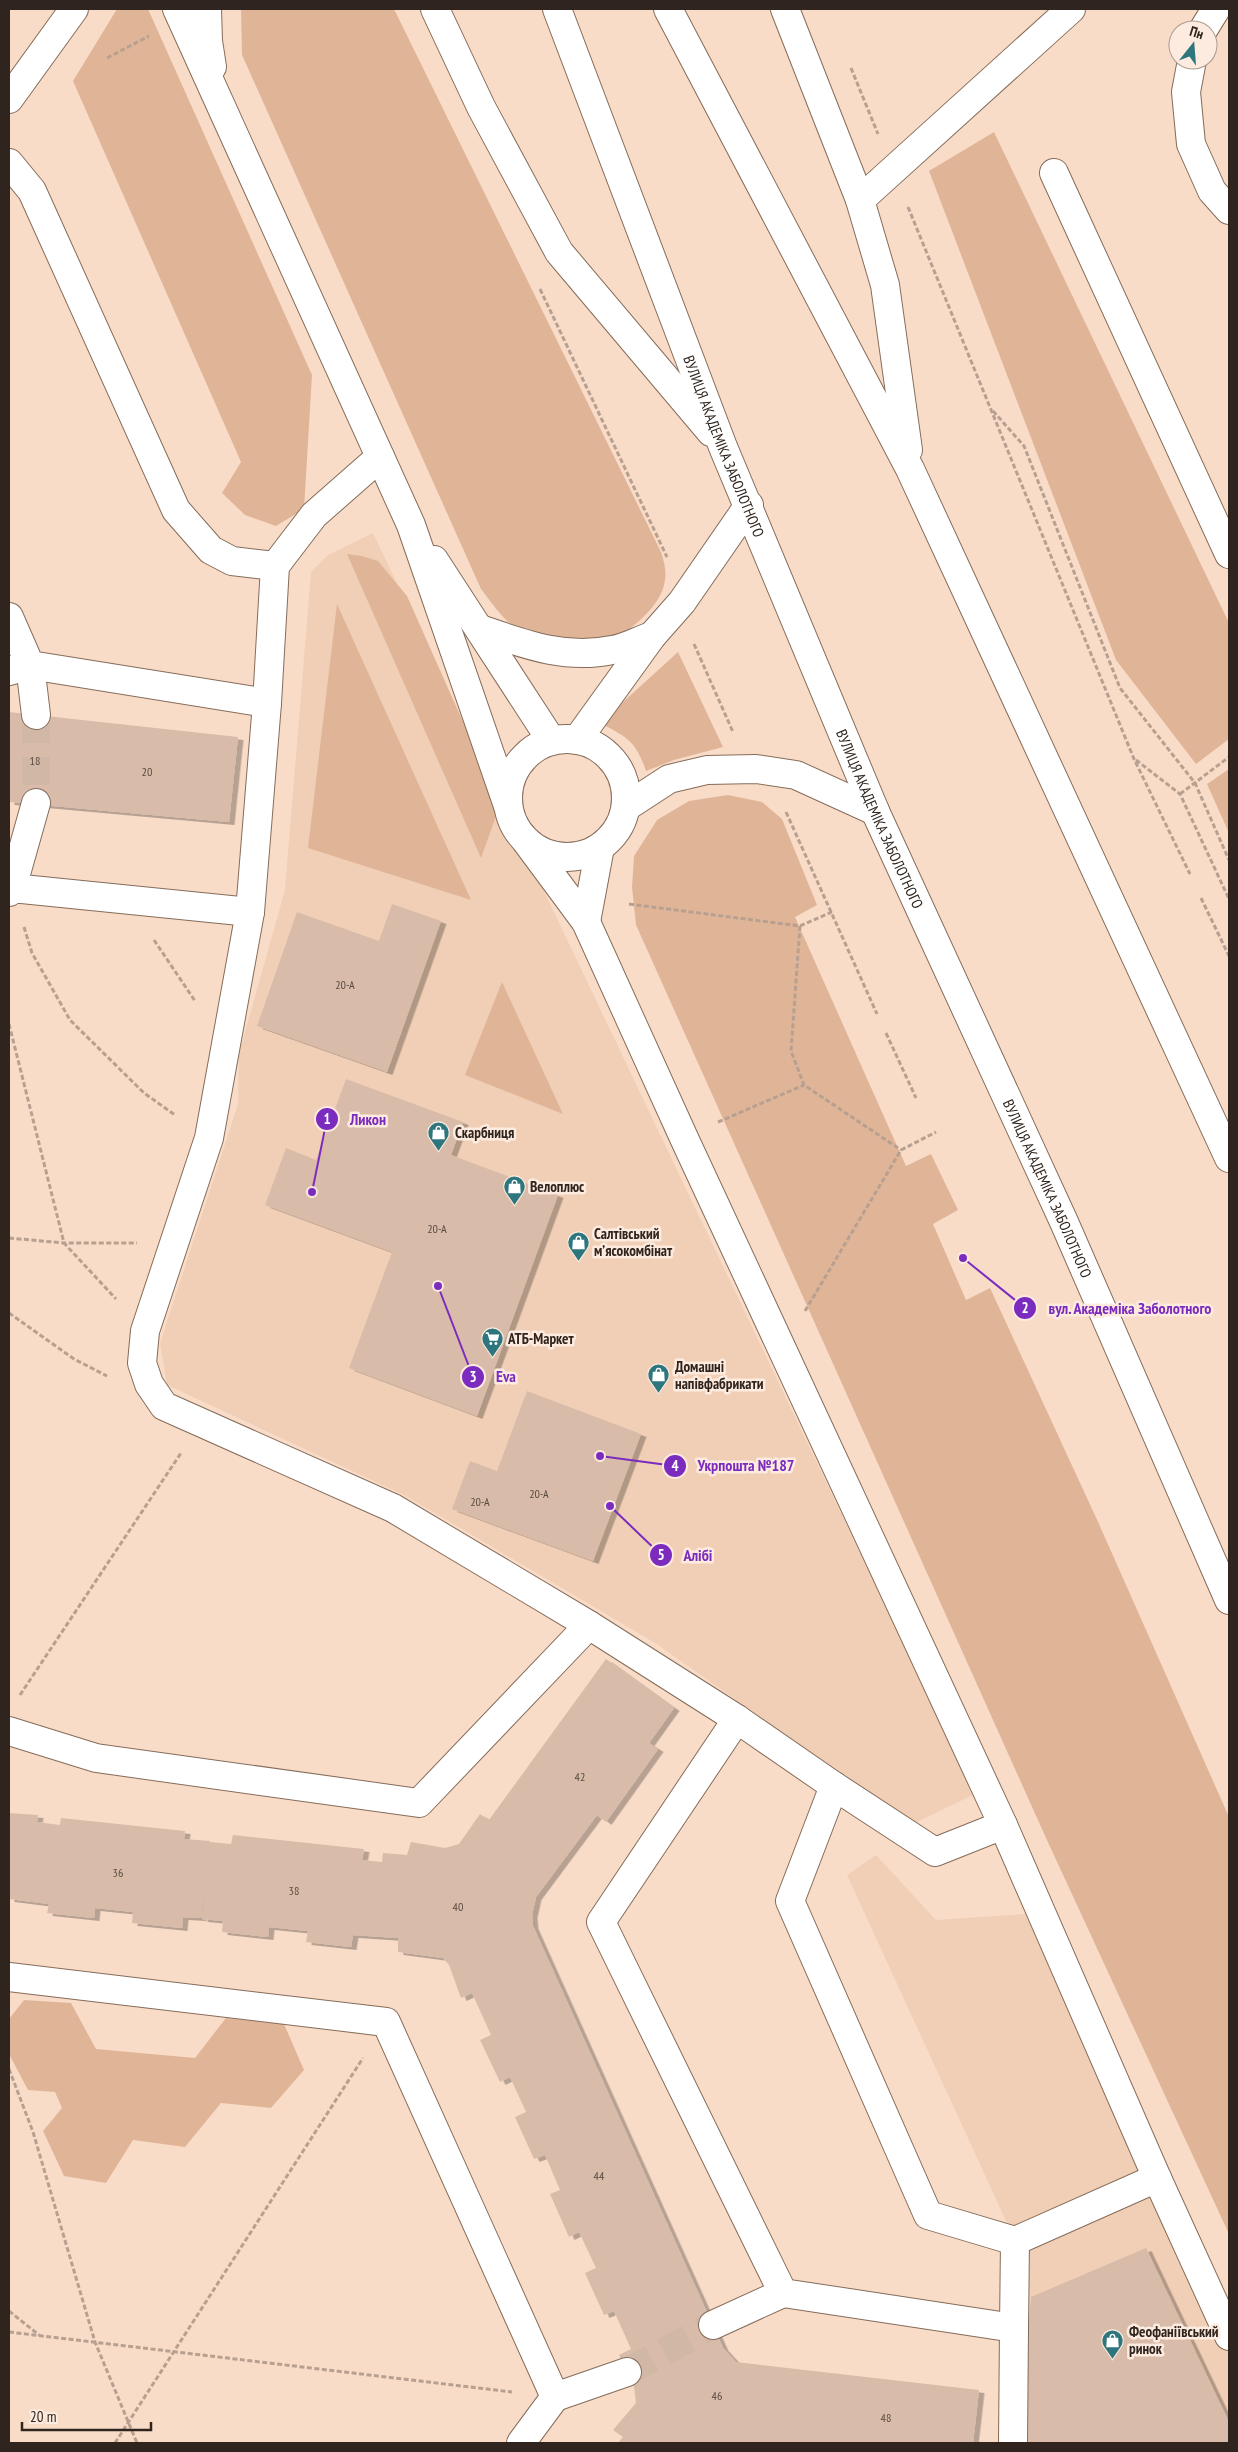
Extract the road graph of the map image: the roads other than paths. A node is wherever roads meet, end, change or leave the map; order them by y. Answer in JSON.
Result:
{"nodes":[{"id":1,"x":74,"y":9,"type":"edge"},
{"id":2,"x":177,"y":9,"type":"edge"},
{"id":3,"x":208,"y":9,"type":"edge"},
{"id":4,"x":436,"y":9,"type":"edge"},
{"id":5,"x":668,"y":9,"type":"edge"},
{"id":6,"x":785,"y":9,"type":"edge"},
{"id":7,"x":1071,"y":9,"type":"edge"},
{"id":8,"x":1216,"y":9,"type":"edge"},
{"id":9,"x":561,"y":17,"type":"edge"},
{"id":10,"x":1209,"y":20,"type":"edge"},
{"id":11,"x":1190,"y":70,"type":"edge"},
{"id":12,"x":217,"y":98,"type":"junction"},
{"id":13,"x":9,"y":99,"type":"edge"},
{"id":14,"x":9,"y":163,"type":"edge"},
{"id":15,"x":1054,"y":173,"type":"dead end"},
{"id":16,"x":860,"y":200,"type":"junction"},
{"id":17,"x":1229,"y":210,"type":"edge"},
{"id":18,"x":723,"y":447,"type":"junction"},
{"id":19,"x":380,"y":457,"type":"junction"},
{"id":20,"x":910,"y":468,"type":"junction"},
{"id":21,"x":749,"y":505,"type":"junction"},
{"id":22,"x":411,"y":525,"type":"junction"},
{"id":23,"x":1229,"y":554,"type":"edge"},
{"id":24,"x":275,"y":566,"type":"junction"},
{"id":25,"x":9,"y":618,"type":"edge"},
{"id":26,"x":480,"y":629,"type":"junction"},
{"id":27,"x":652,"y":636,"type":"junction"},
{"id":28,"x":20,"y":668,"type":"edge"},
{"id":29,"x":267,"y":703,"type":"junction"},
{"id":30,"x":36,"y":715,"type":"tunnel mouth"},
{"id":31,"x":564,"y":740,"type":"junction"},
{"id":32,"x":36,"y":803,"type":"tunnel mouth"},
{"id":33,"x":508,"y":806,"type":"junction"},
{"id":34,"x":626,"y":807,"type":"junction"},
{"id":35,"x":875,"y":811,"type":"junction"},
{"id":36,"x":526,"y":840,"type":"junction"},
{"id":37,"x":600,"y":848,"type":"junction"},
{"id":38,"x":10,"y":888,"type":"edge"},
{"id":39,"x":250,"y":912,"type":"junction"},
{"id":40,"x":586,"y":922,"type":"junction"},
{"id":41,"x":1229,"y":1158,"type":"edge"},
{"id":42,"x":1229,"y":1600,"type":"edge"},
{"id":43,"x":590,"y":1625,"type":"junction"},
{"id":44,"x":737,"y":1718,"type":"junction"},
{"id":45,"x":9,"y":1731,"type":"edge"},
{"id":46,"x":834,"y":1786,"type":"junction"},
{"id":47,"x":1003,"y":1825,"type":"junction"},
{"id":48,"x":9,"y":1977,"type":"edge"},
{"id":49,"x":1157,"y":2178,"type":"junction"},
{"id":50,"x":1016,"y":2241,"type":"junction"},
{"id":51,"x":783,"y":2293,"type":"junction"},
{"id":52,"x":713,"y":2325,"type":"tunnel mouth"},
{"id":53,"x":1014,"y":2328,"type":"junction"},
{"id":54,"x":1229,"y":2336,"type":"edge"},
{"id":55,"x":627,"y":2372,"type":"tunnel mouth"},
{"id":56,"x":555,"y":2397,"type":"junction"},
{"id":57,"x":520,"y":2443,"type":"edge"},
{"id":58,"x":1013,"y":2443,"type":"edge"}],
"edges":[{"from":1,"to":13,"type":"main road"},
{"from":2,"to":12,"type":"main road"},
{"from":3,"to":12,"type":"main road"},
{"from":4,"to":18,"type":"main road"},
{"from":5,"to":20,"type":"main road"},
{"from":6,"to":16,"type":"main road"},
{"from":7,"to":16,"type":"main road"},
{"from":8,"to":10,"type":"main road"},
{"from":9,"to":18,"type":"main road","name":"ВУЛИЦЯ АКАДЕМІКА ЗАБОЛОТНОГО"},
{"from":11,"to":17,"type":"main road"},
{"from":12,"to":19,"type":"main road"},
{"from":14,"to":24,"type":"main road"},
{"from":15,"to":23,"type":"main road"},
{"from":16,"to":20,"type":"main road"},
{"from":18,"to":21,"type":"main road","name":"ВУЛИЦЯ АКАДЕМІКА ЗАБОЛОТНОГО"},
{"from":19,"to":22,"type":"main road"},
{"from":19,"to":24,"type":"main road"},
{"from":20,"to":41,"type":"main road"},
{"from":21,"to":27,"type":"main road"},
{"from":21,"to":35,"type":"main road","name":"ВУЛИЦЯ АКАДЕМІКА ЗАБОЛОТНОГО"},
{"from":22,"to":26,"type":"main road"},
{"from":22,"to":33,"type":"main road"},
{"from":24,"to":29,"type":"main road"},
{"from":25,"to":28,"type":"main road"},
{"from":26,"to":27,"type":"main road"},
{"from":26,"to":31,"type":"main road"},
{"from":27,"to":31,"type":"main road"},
{"from":28,"to":29,"type":"main road"},
{"from":28,"to":30,"type":"main road"},
{"from":29,"to":39,"type":"main road"},
{"from":31,"to":33,"type":"main road"},
{"from":31,"to":34,"type":"main road"},
{"from":32,"to":38,"type":"main road"},
{"from":33,"to":36,"type":"main road"},
{"from":34,"to":35,"type":"main road"},
{"from":34,"to":37,"type":"main road"},
{"from":35,"to":42,"type":"main road","name":"ВУЛИЦЯ АКАДЕМІКА ЗАБОЛОТНОГО"},
{"from":36,"to":37,"type":"main road"},
{"from":36,"to":40,"type":"main road"},
{"from":37,"to":40,"type":"main road"},
{"from":38,"to":39,"type":"main road"},
{"from":39,"to":43,"type":"main road"},
{"from":40,"to":47,"type":"main road"},
{"from":43,"to":44,"type":"main road"},
{"from":43,"to":45,"type":"main road"},
{"from":44,"to":46,"type":"main road"},
{"from":44,"to":51,"type":"main road"},
{"from":46,"to":47,"type":"main road"},
{"from":46,"to":50,"type":"main road"},
{"from":47,"to":49,"type":"main road"},
{"from":48,"to":56,"type":"main road"},
{"from":49,"to":50,"type":"main road"},
{"from":49,"to":54,"type":"main road"},
{"from":50,"to":53,"type":"main road"},
{"from":51,"to":52,"type":"main road"},
{"from":51,"to":53,"type":"main road"},
{"from":53,"to":58,"type":"main road"},
{"from":55,"to":56,"type":"main road"},
{"from":56,"to":57,"type":"main road"}]}
